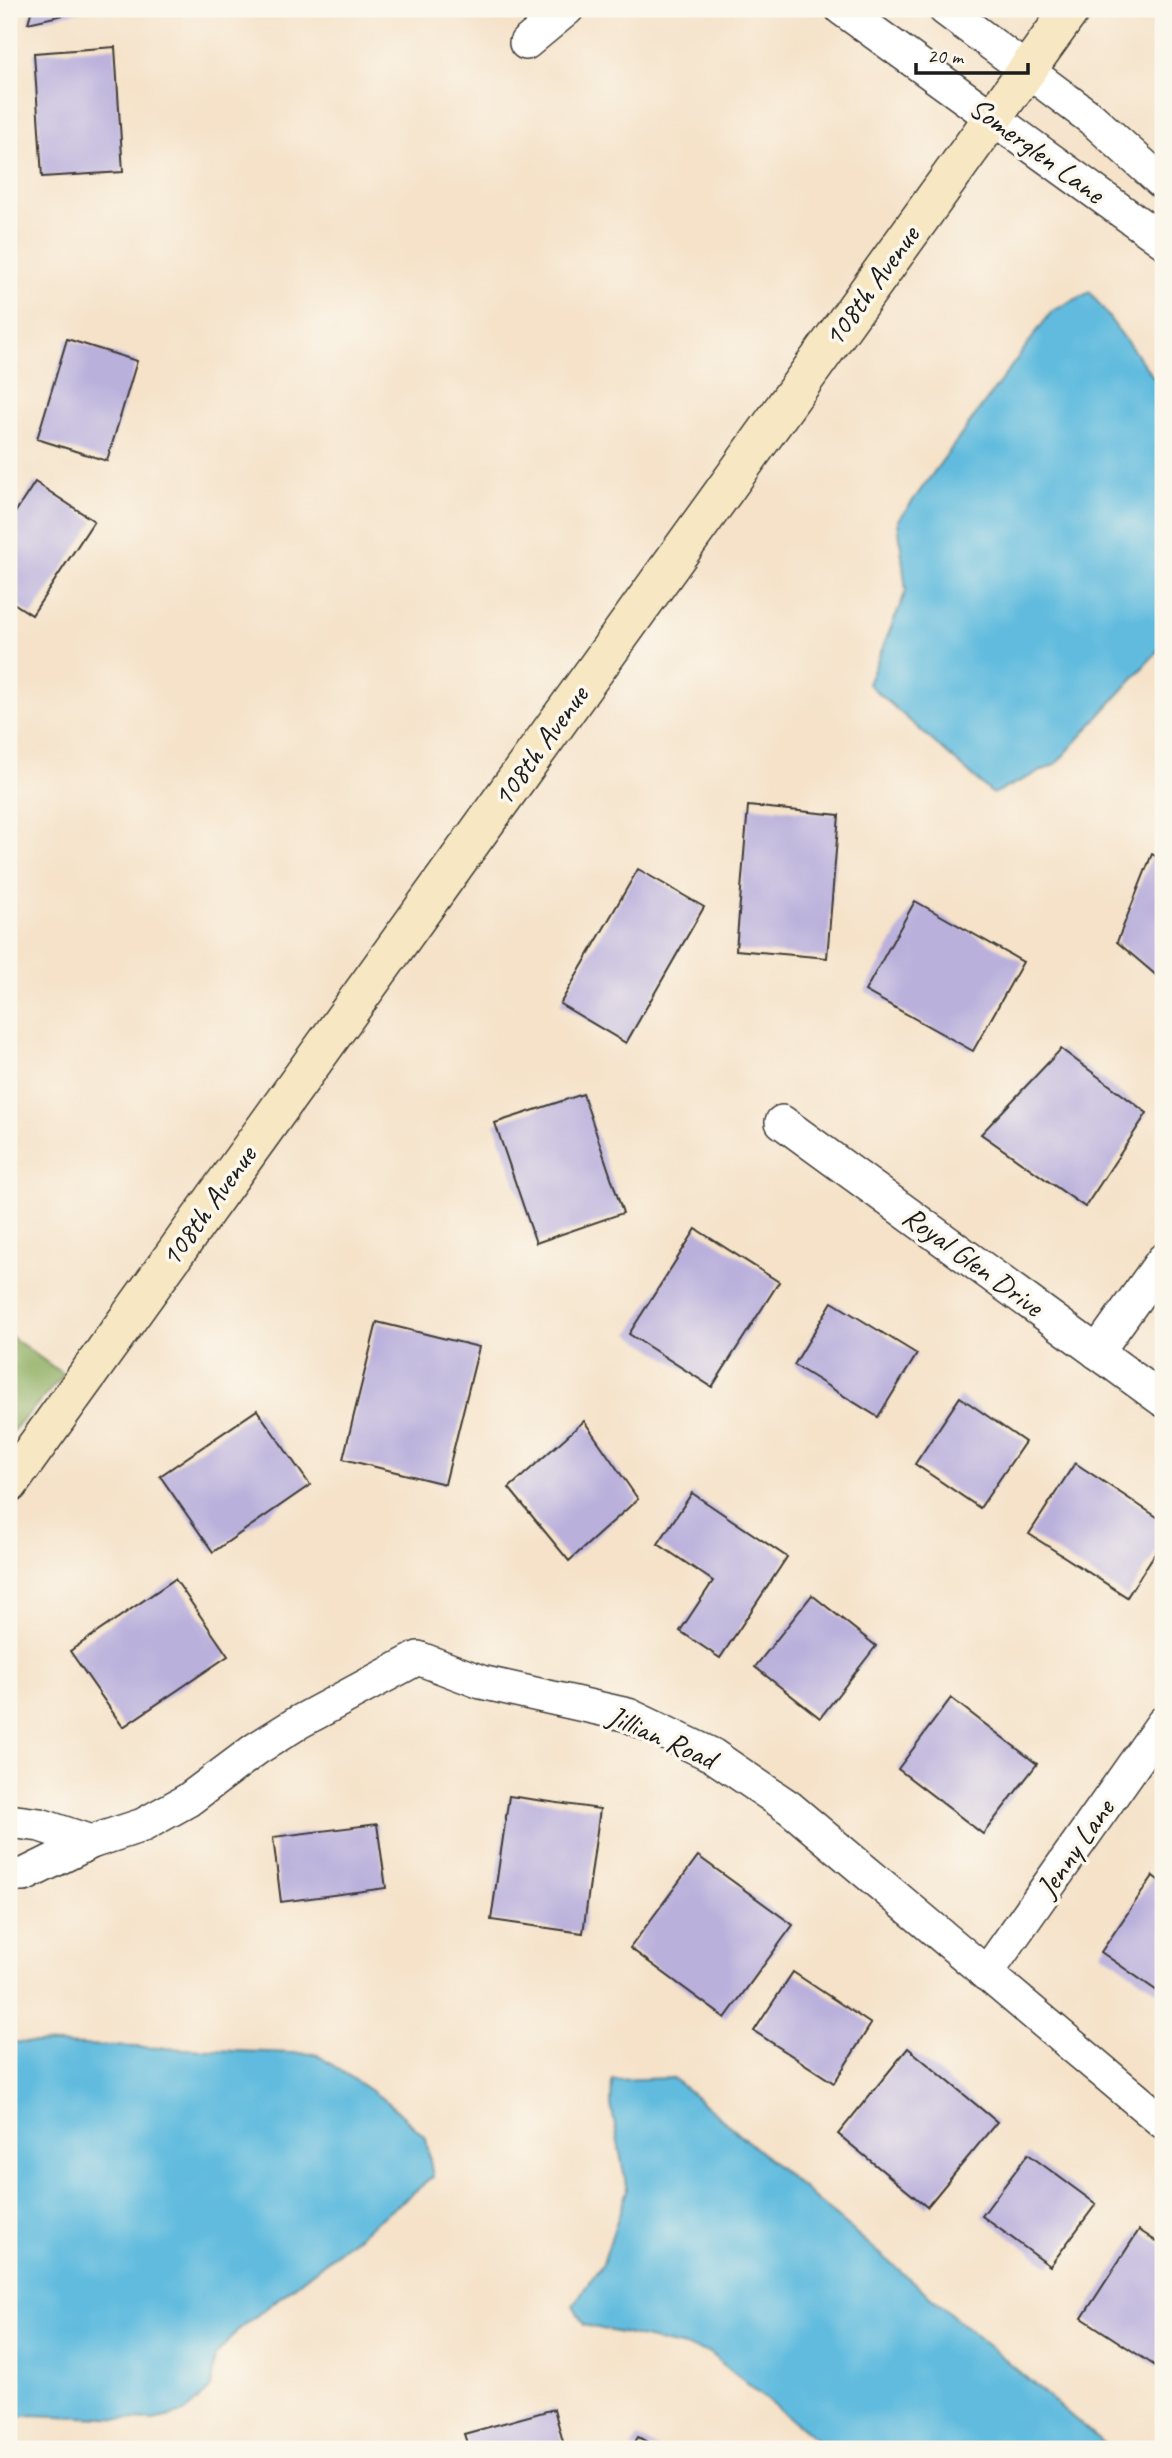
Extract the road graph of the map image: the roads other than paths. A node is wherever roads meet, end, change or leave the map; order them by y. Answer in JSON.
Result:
{"nodes":[{"id":1,"x":567,"y":9,"type":"edge"},
{"id":2,"x":842,"y":9,"type":"edge"},
{"id":3,"x":944,"y":9,"type":"edge"},
{"id":4,"x":1070,"y":9,"type":"edge"},
{"id":5,"x":526,"y":43,"type":"dead end"},
{"id":6,"x":1028,"y":69,"type":"junction"},
{"id":7,"x":993,"y":117,"type":"junction"},
{"id":8,"x":1163,"y":183,"type":"edge"},
{"id":9,"x":1163,"y":241,"type":"edge"},
{"id":10,"x":782,"y":1122,"type":"dead end"},
{"id":11,"x":1163,"y":1260,"type":"edge"},
{"id":12,"x":1097,"y":1352,"type":"junction"},
{"id":13,"x":1163,"y":1401,"type":"edge"},
{"id":14,"x":9,"y":1484,"type":"edge"},
{"id":15,"x":1163,"y":1723,"type":"edge"},
{"id":16,"x":9,"y":1821,"type":"edge"},
{"id":17,"x":91,"y":1842,"type":"junction"},
{"id":18,"x":9,"y":1875,"type":"edge"},
{"id":19,"x":986,"y":1974,"type":"junction"},
{"id":20,"x":1163,"y":2122,"type":"edge"}],
"edges":[{"from":1,"to":5,"type":"street"},
{"from":2,"to":7,"type":"street","name":"Somerglen Lane"},
{"from":3,"to":6,"type":"street","name":"Somerglen Lane"},
{"from":4,"to":6,"type":"street","name":"108th Avenue"},
{"from":6,"to":7,"type":"street","name":"108th Avenue"},
{"from":6,"to":8,"type":"street","name":"Somerglen Lane"},
{"from":7,"to":9,"type":"street","name":"Somerglen Lane"},
{"from":7,"to":14,"type":"street","name":"108th Avenue"},
{"from":10,"to":12,"type":"street","name":"Royal Glen Drive"},
{"from":11,"to":12,"type":"street"},
{"from":12,"to":13,"type":"street","name":"Royal Glen Drive"},
{"from":15,"to":19,"type":"street","name":"Jenny Lane"},
{"from":16,"to":17,"type":"street"},
{"from":17,"to":18,"type":"street","name":"Jillian Road"},
{"from":17,"to":19,"type":"street","name":"Jillian Road"},
{"from":19,"to":20,"type":"street","name":"Jillian Road"}]}
